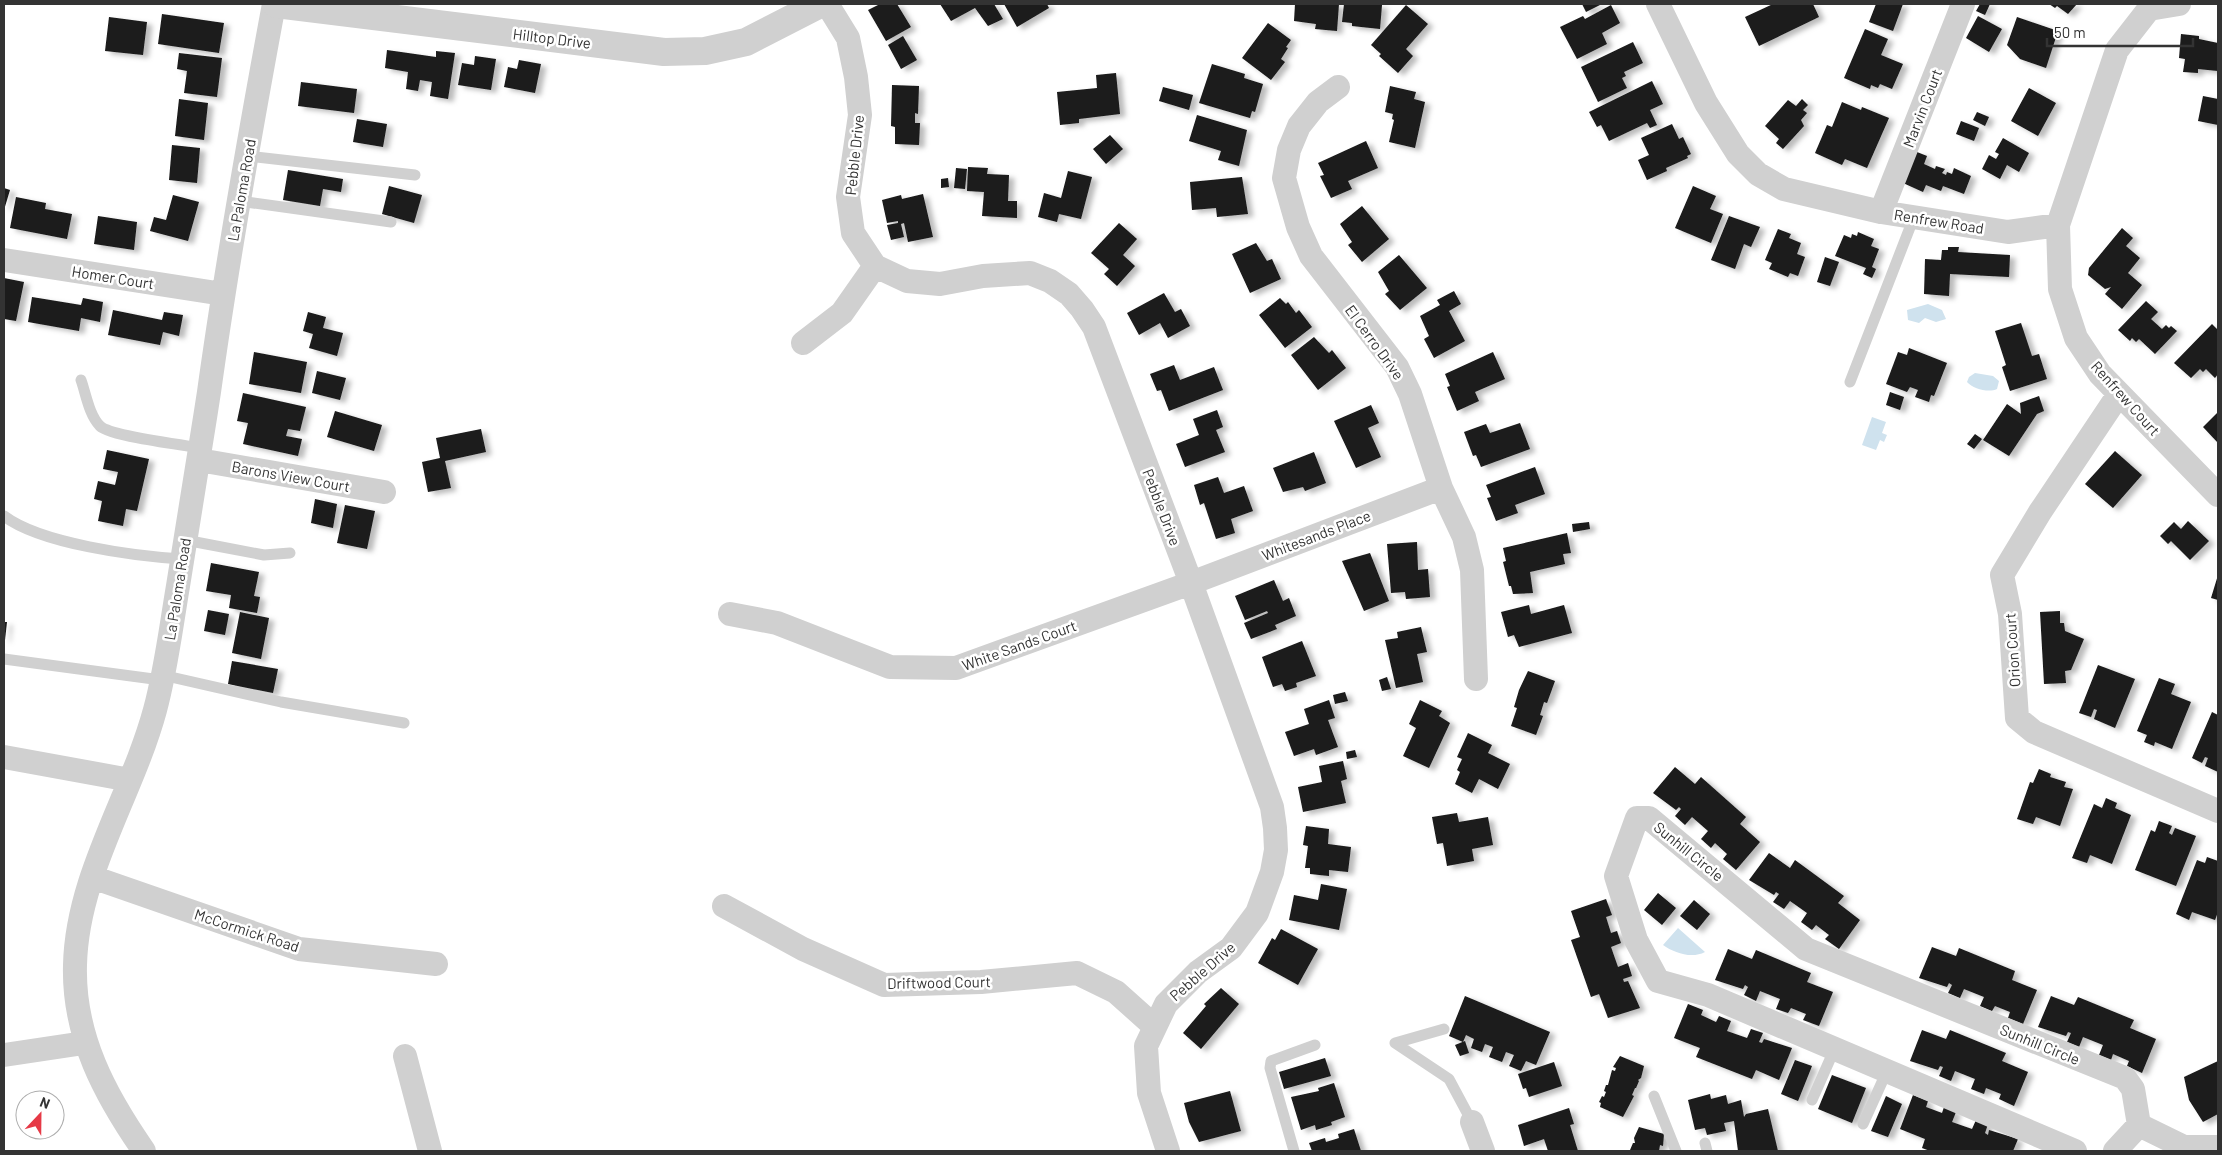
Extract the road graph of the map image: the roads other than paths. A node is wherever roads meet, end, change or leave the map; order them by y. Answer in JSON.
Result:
{"nodes":[{"id":1,"x":275,"y":4,"type":"edge"},
{"id":2,"x":820,"y":4,"type":"edge"},
{"id":3,"x":827,"y":4,"type":"edge"},
{"id":4,"x":1658,"y":4,"type":"edge"},
{"id":5,"x":1963,"y":4,"type":"edge"},
{"id":6,"x":2179,"y":4,"type":"edge"},
{"id":7,"x":1338,"y":87,"type":"dead end"},
{"id":8,"x":247,"y":156,"type":"junction"},
{"id":9,"x":415,"y":175,"type":"dead end"},
{"id":10,"x":239,"y":201,"type":"junction"},
{"id":11,"x":1882,"y":212,"type":"junction"},
{"id":12,"x":1914,"y":217,"type":"junction"},
{"id":13,"x":391,"y":222,"type":"dead end"},
{"id":14,"x":2058,"y":225,"type":"junction"},
{"id":15,"x":4,"y":260,"type":"edge"},
{"id":16,"x":875,"y":266,"type":"junction"},
{"id":17,"x":223,"y":294,"type":"junction"},
{"id":18,"x":803,"y":344,"type":"dead end"},
{"id":19,"x":81,"y":380,"type":"dead end"},
{"id":20,"x":1850,"y":382,"type":"dead end"},
{"id":21,"x":2119,"y":394,"type":"junction"},
{"id":22,"x":200,"y":454,"type":"junction"},
{"id":23,"x":1441,"y":488,"type":"junction"},
{"id":24,"x":384,"y":492,"type":"dead end"},
{"id":25,"x":2218,"y":495,"type":"edge"},
{"id":26,"x":4,"y":516,"type":"edge"},
{"id":27,"x":184,"y":549,"type":"junction"},
{"id":28,"x":290,"y":553,"type":"dead end"},
{"id":29,"x":1191,"y":583,"type":"junction"},
{"id":30,"x":730,"y":614,"type":"dead end"},
{"id":31,"x":4,"y":659,"type":"edge"},
{"id":32,"x":161,"y":678,"type":"junction"},
{"id":33,"x":1476,"y":679,"type":"dead end"},
{"id":34,"x":404,"y":723,"type":"dead end"},
{"id":35,"x":4,"y":757,"type":"edge"},
{"id":36,"x":130,"y":780,"type":"junction"},
{"id":37,"x":2218,"y":811,"type":"edge"},
{"id":38,"x":92,"y":877,"type":"junction"},
{"id":39,"x":724,"y":906,"type":"dead end"},
{"id":40,"x":436,"y":964,"type":"dead end"},
{"id":41,"x":1154,"y":1026,"type":"junction"},
{"id":42,"x":1444,"y":1029,"type":"dead end"},
{"id":43,"x":84,"y":1042,"type":"junction"},
{"id":44,"x":1315,"y":1045,"type":"dead end"},
{"id":45,"x":1835,"y":1048,"type":"junction"},
{"id":46,"x":4,"y":1055,"type":"edge"},
{"id":47,"x":405,"y":1056,"type":"dead end"},
{"id":48,"x":1887,"y":1071,"type":"junction"},
{"id":49,"x":1654,"y":1096,"type":"dead end"},
{"id":50,"x":1812,"y":1100,"type":"dead end"},
{"id":51,"x":1472,"y":1122,"type":"joint"},
{"id":52,"x":1863,"y":1124,"type":"dead end"},
{"id":53,"x":2139,"y":1125,"type":"junction"},
{"id":54,"x":2218,"y":1147,"type":"edge"},
{"id":55,"x":144,"y":1151,"type":"edge"},
{"id":56,"x":430,"y":1151,"type":"edge"},
{"id":57,"x":1168,"y":1151,"type":"edge"},
{"id":58,"x":1294,"y":1151,"type":"edge"},
{"id":59,"x":1482,"y":1151,"type":"edge"},
{"id":60,"x":1676,"y":1151,"type":"edge"},
{"id":61,"x":2075,"y":1151,"type":"edge"},
{"id":62,"x":2115,"y":1151,"type":"edge"}],
"edges":[{"from":1,"to":2,"type":"street","name":"Hilltop Drive"},
{"from":1,"to":8,"type":"street","name":"La Paloma Road"},
{"from":3,"to":16,"type":"street","name":"Pebble Drive"},
{"from":4,"to":11,"type":"street","name":"Renfrew Road"},
{"from":5,"to":11,"type":"street","name":"Marvin Court"},
{"from":6,"to":14,"type":"street"},
{"from":7,"to":23,"type":"street","name":"El Cerro Drive"},
{"from":8,"to":9,"type":"lane"},
{"from":8,"to":10,"type":"street","name":"La Paloma Road"},
{"from":10,"to":13,"type":"lane"},
{"from":10,"to":17,"type":"street","name":"La Paloma Road"},
{"from":11,"to":12,"type":"street","name":"Renfrew Road"},
{"from":12,"to":14,"type":"street","name":"Renfrew Road"},
{"from":12,"to":20,"type":"lane"},
{"from":14,"to":21,"type":"street","name":"Renfrew Court"},
{"from":15,"to":17,"type":"street","name":"Homer Court"},
{"from":16,"to":18,"type":"street"},
{"from":16,"to":29,"type":"street","name":"Pebble Drive"},
{"from":17,"to":22,"type":"street","name":"La Paloma Road"},
{"from":19,"to":22,"type":"lane"},
{"from":21,"to":25,"type":"street","name":"Renfrew Court"},
{"from":21,"to":37,"type":"street","name":"Orion Court"},
{"from":22,"to":24,"type":"street","name":"Barons View Court"},
{"from":22,"to":27,"type":"street","name":"La Paloma Road"},
{"from":23,"to":29,"type":"street","name":"Whitesands Place"},
{"from":23,"to":33,"type":"street","name":"El Cerro Drive"},
{"from":26,"to":27,"type":"lane"},
{"from":27,"to":28,"type":"lane"},
{"from":27,"to":32,"type":"street","name":"La Paloma Road"},
{"from":29,"to":30,"type":"street","name":"White Sands Court"},
{"from":29,"to":41,"type":"street","name":"Pebble Drive"},
{"from":31,"to":32,"type":"lane"},
{"from":32,"to":34,"type":"lane"},
{"from":32,"to":36,"type":"street","name":"La Paloma Road"},
{"from":35,"to":36,"type":"street"},
{"from":36,"to":38,"type":"street","name":"La Paloma Road"},
{"from":38,"to":40,"type":"street","name":"McCormick Road"},
{"from":38,"to":43,"type":"street","name":"La Paloma Road"},
{"from":39,"to":41,"type":"street","name":"Driftwood Court"},
{"from":41,"to":57,"type":"street","name":"Pebble Drive"},
{"from":42,"to":51,"type":"lane"},
{"from":43,"to":46,"type":"street"},
{"from":43,"to":55,"type":"street","name":"La Paloma Road"},
{"from":44,"to":58,"type":"lane"},
{"from":45,"to":48,"type":"street","name":"Sunhill Circle"},
{"from":45,"to":50,"type":"lane"},
{"from":45,"to":53,"type":"street","name":"Sunhill Circle"},
{"from":47,"to":56,"type":"street"},
{"from":48,"to":52,"type":"lane"},
{"from":48,"to":61,"type":"street","name":"Sunhill Circle"},
{"from":49,"to":60,"type":"lane"},
{"from":51,"to":59,"type":"street"},
{"from":53,"to":54,"type":"street"},
{"from":53,"to":62,"type":"street"}]}
